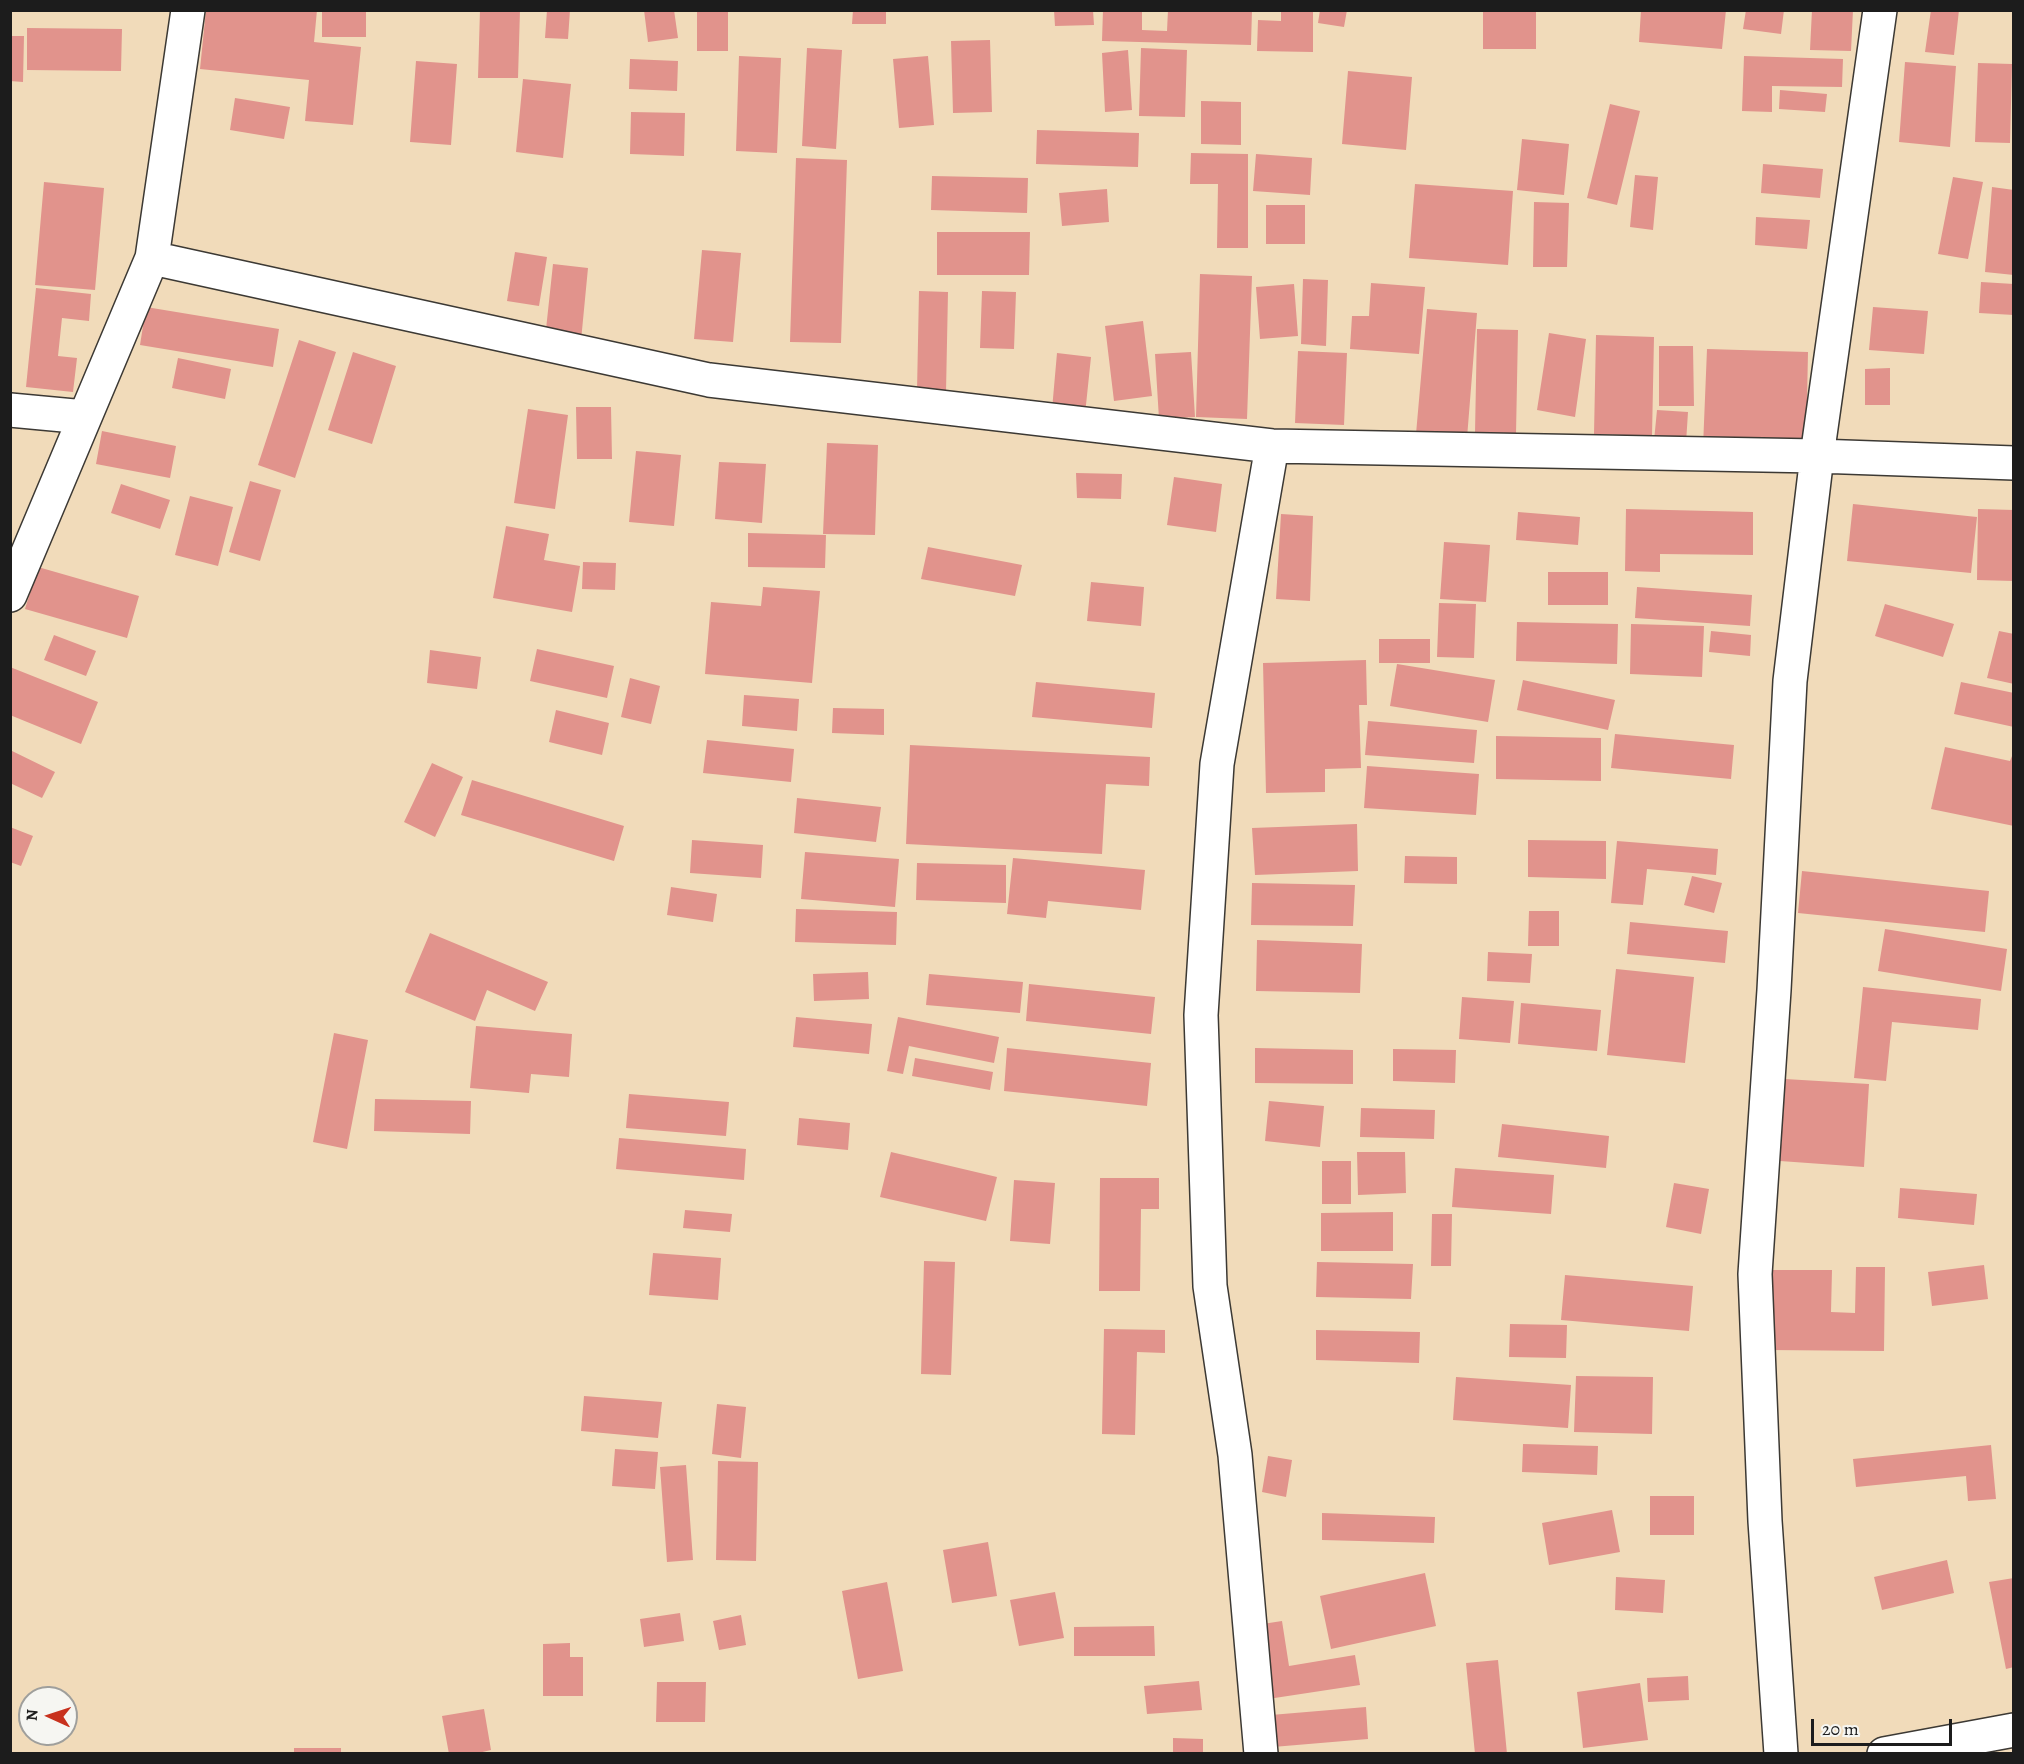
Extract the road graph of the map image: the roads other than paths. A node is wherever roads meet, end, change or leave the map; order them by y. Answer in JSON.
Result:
{"nodes":[{"id":1,"x":188,"y":10,"type":"edge"},
{"id":2,"x":1880,"y":10,"type":"edge"},
{"id":3,"x":152,"y":258,"type":"junction"},
{"id":4,"x":10,"y":410,"type":"edge"},
{"id":5,"x":85,"y":417,"type":"junction"},
{"id":6,"x":1272,"y":446,"type":"junction"},
{"id":7,"x":1817,"y":456,"type":"junction"},
{"id":8,"x":2013,"y":463,"type":"edge"},
{"id":9,"x":10,"y":596,"type":"edge"},
{"id":10,"x":2013,"y":1731,"type":"edge"},
{"id":11,"x":1261,"y":1754,"type":"edge"},
{"id":12,"x":1781,"y":1754,"type":"edge"},
{"id":13,"x":1884,"y":1754,"type":"edge"}],
"edges":[{"from":1,"to":3,"type":"street"},
{"from":2,"to":7,"type":"street"},
{"from":3,"to":5,"type":"street"},
{"from":3,"to":6,"type":"street"},
{"from":4,"to":5,"type":"street"},
{"from":5,"to":9,"type":"street"},
{"from":6,"to":7,"type":"street"},
{"from":6,"to":11,"type":"street"},
{"from":7,"to":8,"type":"street"},
{"from":7,"to":12,"type":"street"},
{"from":10,"to":13,"type":"street"}]}
